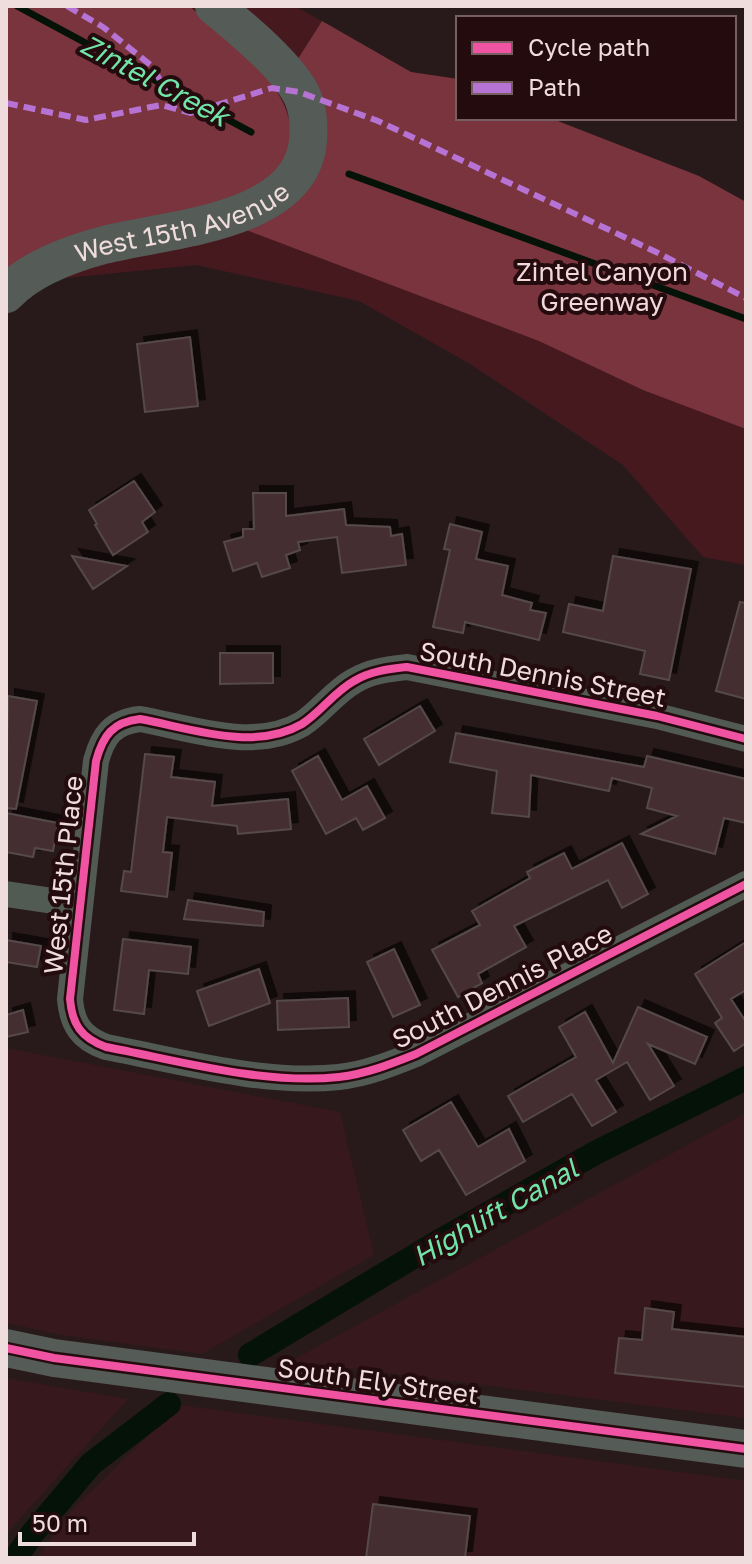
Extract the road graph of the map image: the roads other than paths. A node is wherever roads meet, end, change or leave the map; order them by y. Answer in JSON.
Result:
{"nodes":[{"id":1,"x":214,"y":6,"type":"edge"},
{"id":2,"x":6,"y":294,"type":"edge"},
{"id":3,"x":114,"y":726,"type":"joint"},
{"id":4,"x":746,"y":739,"type":"edge"},
{"id":5,"x":746,"y":884,"type":"edge"},
{"id":6,"x":6,"y":894,"type":"edge"},
{"id":7,"x":80,"y":905,"type":"junction"},
{"id":8,"x":80,"y":1032,"type":"joint"},
{"id":9,"x":6,"y":1348,"type":"edge"},
{"id":10,"x":746,"y":1449,"type":"edge"}],
"edges":[{"from":1,"to":2,"type":"street","name":"West 15th Avenue"},
{"from":3,"to":4,"type":"street","name":"South Dennis Street"},
{"from":3,"to":7,"type":"street","name":"West 15th Place"},
{"from":5,"to":8,"type":"street","name":"South Dennis Place"},
{"from":6,"to":7,"type":"street"},
{"from":7,"to":8,"type":"street","name":"West 15th Place"},
{"from":9,"to":10,"type":"street","name":"South Ely Street"}]}
